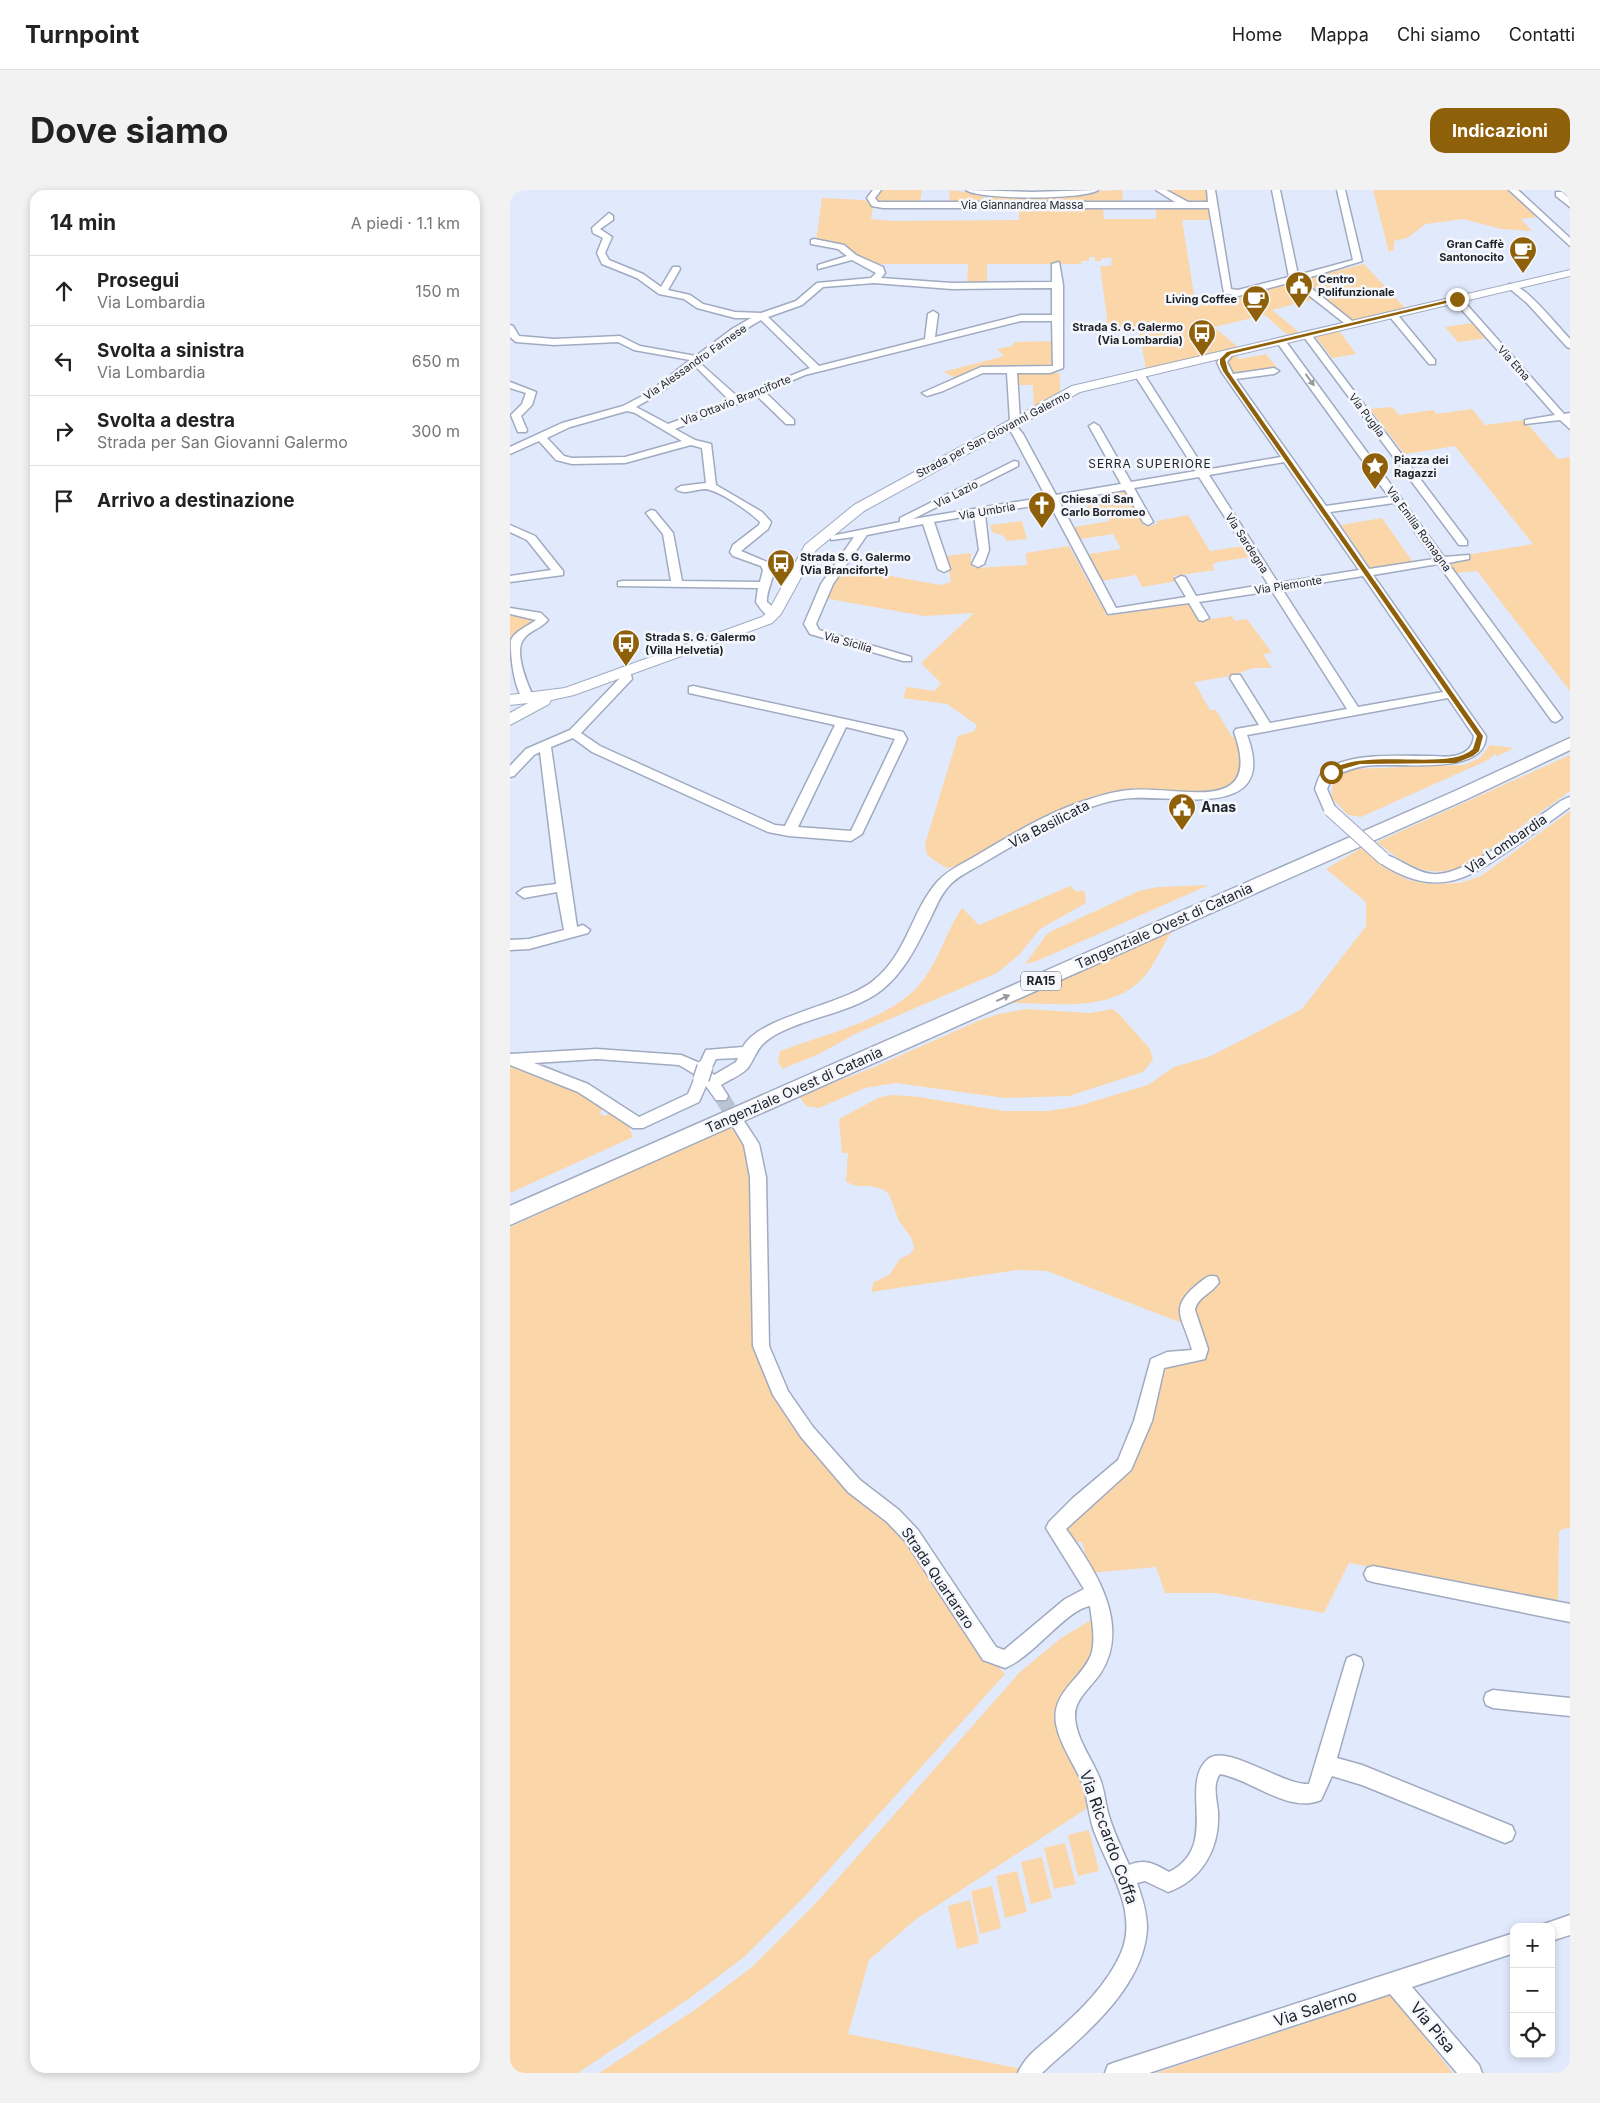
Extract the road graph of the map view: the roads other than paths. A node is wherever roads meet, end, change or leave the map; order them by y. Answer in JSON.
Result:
{"nodes":[{"id":1,"x":877,"y":190,"type":"edge"},
{"id":2,"x":970,"y":190,"type":"edge"},
{"id":3,"x":1094,"y":190,"type":"edge"},
{"id":4,"x":1160,"y":190,"type":"edge"},
{"id":5,"x":1211,"y":190,"type":"edge"},
{"id":6,"x":1276,"y":190,"type":"edge"},
{"id":7,"x":1341,"y":190,"type":"edge"},
{"id":8,"x":1513,"y":190,"type":"edge"},
{"id":9,"x":986,"y":193,"type":"junction"},
{"id":10,"x":1559,"y":194,"type":"dead end"},
{"id":11,"x":1186,"y":204,"type":"junction"},
{"id":12,"x":1570,"y":204,"type":"edge"},
{"id":13,"x":986,"y":205,"type":"junction"},
{"id":14,"x":1213,"y":205,"type":"junction"},
{"id":15,"x":609,"y":216,"type":"dead end"},
{"id":16,"x":814,"y":242,"type":"dead end"},
{"id":17,"x":1570,"y":243,"type":"edge"},
{"id":18,"x":853,"y":257,"type":"junction"},
{"id":19,"x":1056,"y":264,"type":"dead end"},
{"id":20,"x":821,"y":266,"type":"dead end"},
{"id":21,"x":676,"y":269,"type":"dead end"},
{"id":22,"x":1570,"y":273,"type":"edge"},
{"id":23,"x":1294,"y":279,"type":"junction"},
{"id":24,"x":874,"y":280,"type":"junction"},
{"id":25,"x":1058,"y":285,"type":"junction"},
{"id":26,"x":1512,"y":286,"type":"junction"},
{"id":27,"x":662,"y":292,"type":"junction"},
{"id":28,"x":1457,"y":299,"type":"junction"},
{"id":29,"x":933,"y":314,"type":"dead end"},
{"id":30,"x":1393,"y":315,"type":"junction"},
{"id":31,"x":762,"y":316,"type":"junction"},
{"id":32,"x":1058,"y":320,"type":"junction"},
{"id":33,"x":1351,"y":324,"type":"junction"},
{"id":34,"x":510,"y":328,"type":"edge"},
{"id":35,"x":1307,"y":335,"type":"junction"},
{"id":36,"x":1281,"y":341,"type":"junction"},
{"id":37,"x":930,"y":342,"type":"junction"},
{"id":38,"x":1570,"y":345,"type":"edge"},
{"id":39,"x":1196,"y":360,"type":"joint"},
{"id":40,"x":1432,"y":362,"type":"dead end"},
{"id":41,"x":700,"y":364,"type":"junction"},
{"id":42,"x":1223,"y":364,"type":"junction"},
{"id":43,"x":817,"y":369,"type":"junction"},
{"id":44,"x":1012,"y":370,"type":"junction"},
{"id":45,"x":1274,"y":371,"type":"dead end"},
{"id":46,"x":1139,"y":374,"type":"junction"},
{"id":47,"x":510,"y":385,"type":"edge"},
{"id":48,"x":759,"y":392,"type":"junction"},
{"id":49,"x":927,"y":392,"type":"dead end"},
{"id":50,"x":736,"y":401,"type":"junction"},
{"id":51,"x":627,"y":408,"type":"junction"},
{"id":52,"x":1566,"y":417,"type":"edge"},
{"id":53,"x":790,"y":422,"type":"dead end"},
{"id":54,"x":1529,"y":422,"type":"dead end"},
{"id":55,"x":1013,"y":423,"type":"junction"},
{"id":56,"x":1094,"y":426,"type":"dead end"},
{"id":57,"x":1570,"y":426,"type":"edge"},
{"id":58,"x":667,"y":428,"type":"junction"},
{"id":59,"x":510,"y":429,"type":"edge"},
{"id":60,"x":522,"y":430,"type":"junction"},
{"id":61,"x":541,"y":436,"type":"junction"},
{"id":62,"x":691,"y":442,"type":"junction"},
{"id":63,"x":1391,"y":447,"type":"junction"},
{"id":64,"x":1371,"y":450,"type":"junction"},
{"id":65,"x":510,"y":451,"type":"edge"},
{"id":66,"x":1286,"y":459,"type":"junction"},
{"id":67,"x":1014,"y":464,"type":"dead end"},
{"id":68,"x":1202,"y":473,"type":"junction"},
{"id":69,"x":711,"y":486,"type":"junction"},
{"id":70,"x":1128,"y":486,"type":"junction"},
{"id":71,"x":682,"y":489,"type":"dead end"},
{"id":72,"x":1052,"y":499,"type":"junction"},
{"id":73,"x":1398,"y":499,"type":"junction"},
{"id":74,"x":1323,"y":510,"type":"junction"},
{"id":75,"x":979,"y":512,"type":"junction"},
{"id":76,"x":651,"y":513,"type":"dead end"},
{"id":77,"x":928,"y":522,"type":"junction"},
{"id":78,"x":1148,"y":522,"type":"dead end"},
{"id":79,"x":900,"y":525,"type":"junction"},
{"id":80,"x":510,"y":528,"type":"edge"},
{"id":81,"x":863,"y":532,"type":"junction"},
{"id":82,"x":835,"y":538,"type":"dead end"},
{"id":83,"x":1463,"y":543,"type":"dead end"},
{"id":84,"x":1465,"y":557,"type":"dead end"},
{"id":85,"x":1442,"y":560,"type":"junction"},
{"id":86,"x":978,"y":564,"type":"dead end"},
{"id":87,"x":944,"y":568,"type":"dead end"},
{"id":88,"x":1366,"y":572,"type":"junction"},
{"id":89,"x":510,"y":579,"type":"edge"},
{"id":90,"x":1181,"y":579,"type":"dead end"},
{"id":91,"x":622,"y":584,"type":"dead end"},
{"id":92,"x":677,"y":584,"type":"junction"},
{"id":93,"x":763,"y":585,"type":"junction"},
{"id":94,"x":1275,"y":587,"type":"junction"},
{"id":95,"x":1193,"y":600,"type":"junction"},
{"id":96,"x":510,"y":611,"type":"edge"},
{"id":97,"x":774,"y":614,"type":"junction"},
{"id":98,"x":1203,"y":618,"type":"dead end"},
{"id":99,"x":907,"y":659,"type":"dead end"},
{"id":100,"x":624,"y":671,"type":"junction"},
{"id":101,"x":1236,"y":678,"type":"dead end"},
{"id":102,"x":693,"y":690,"type":"dead end"},
{"id":103,"x":569,"y":692,"type":"joint"},
{"id":104,"x":1451,"y":694,"type":"junction"},
{"id":105,"x":510,"y":700,"type":"edge"},
{"id":106,"x":526,"y":704,"type":"junction"},
{"id":107,"x":1354,"y":711,"type":"junction"},
{"id":108,"x":1556,"y":718,"type":"dead end"},
{"id":109,"x":510,"y":720,"type":"edge"},
{"id":110,"x":842,"y":724,"type":"junction"},
{"id":111,"x":1266,"y":727,"type":"junction"},
{"id":112,"x":1570,"y":732,"type":"edge"},
{"id":113,"x":574,"y":733,"type":"junction"},
{"id":114,"x":1570,"y":743,"type":"edge"},
{"id":115,"x":545,"y":745,"type":"junction"},
{"id":116,"x":510,"y":773,"type":"edge"},
{"id":117,"x":1570,"y":801,"type":"edge"},
{"id":118,"x":789,"y":832,"type":"junction"},
{"id":119,"x":563,"y":886,"type":"junction"},
{"id":120,"x":524,"y":893,"type":"dead end"},
{"id":121,"x":510,"y":946,"type":"edge"},
{"id":122,"x":747,"y":1052,"type":"junction"},
{"id":123,"x":511,"y":1060,"type":"edge"},
{"id":124,"x":709,"y":1065,"type":"junction"},
{"id":125,"x":721,"y":1096,"type":"tunnel mouth"},
{"id":126,"x":739,"y":1125,"type":"tunnel mouth"},
{"id":127,"x":510,"y":1203,"type":"edge"},
{"id":128,"x":510,"y":1216,"type":"edge"},
{"id":129,"x":1211,"y":1282,"type":"dead end"},
{"id":130,"x":1373,"y":1574,"type":"dead end"},
{"id":131,"x":1096,"y":1592,"type":"junction"},
{"id":132,"x":1570,"y":1613,"type":"edge"},
{"id":133,"x":1354,"y":1664,"type":"dead end"},
{"id":134,"x":1493,"y":1699,"type":"dead end"},
{"id":135,"x":1570,"y":1707,"type":"edge"},
{"id":136,"x":1325,"y":1764,"type":"junction"},
{"id":137,"x":1505,"y":1833,"type":"dead end"},
{"id":138,"x":1124,"y":1879,"type":"junction"},
{"id":139,"x":1570,"y":1925,"type":"edge"},
{"id":140,"x":1555,"y":1930,"type":"edge"},
{"id":141,"x":1510,"y":1944,"type":"edge"},
{"id":142,"x":1394,"y":1982,"type":"junction"},
{"id":143,"x":1029,"y":2073,"type":"edge"},
{"id":144,"x":1116,"y":2073,"type":"edge"},
{"id":145,"x":1471,"y":2073,"type":"edge"}],
"edges":[{"from":1,"to":13,"type":"street","name":"Via Giannandrea Massa"},
{"from":2,"to":9,"type":"street"},
{"from":3,"to":9,"type":"street"},
{"from":4,"to":11,"type":"street"},
{"from":5,"to":14,"type":"street"},
{"from":6,"to":23,"type":"street"},
{"from":7,"to":23,"type":"street"},
{"from":8,"to":17,"type":"street"},
{"from":9,"to":13,"type":"street"},
{"from":10,"to":12,"type":"street"},
{"from":11,"to":13,"type":"street","name":"Via Giannandrea Massa"},
{"from":11,"to":14,"type":"street","name":"Via Giannandrea Massa"},
{"from":14,"to":23,"type":"street"},
{"from":15,"to":27,"type":"street"},
{"from":16,"to":18,"type":"street"},
{"from":18,"to":20,"type":"street"},
{"from":18,"to":24,"type":"street"},
{"from":19,"to":25,"type":"street"},
{"from":21,"to":27,"type":"street"},
{"from":22,"to":26,"type":"main road","name":"Strada per San Giovanni Galermo"},
{"from":23,"to":33,"type":"street"},
{"from":24,"to":25,"type":"street","name":"Via Alessandro Farnese"},
{"from":24,"to":31,"type":"street","name":"Via Alessandro Farnese"},
{"from":25,"to":32,"type":"street"},
{"from":26,"to":28,"type":"main road","name":"Strada per San Giovanni Galermo"},
{"from":26,"to":38,"type":"street"},
{"from":27,"to":31,"type":"street"},
{"from":28,"to":30,"type":"main road","name":"Strada per San Giovanni Galermo"},
{"from":28,"to":52,"type":"street","name":"Via Etna"},
{"from":29,"to":37,"type":"street"},
{"from":30,"to":33,"type":"main road","name":"Strada per San Giovanni Galermo"},
{"from":30,"to":40,"type":"street"},
{"from":31,"to":41,"type":"street","name":"Via Alessandro Farnese"},
{"from":31,"to":43,"type":"street"},
{"from":32,"to":37,"type":"street","name":"Via Ottavio Branciforte"},
{"from":32,"to":44,"type":"street"},
{"from":33,"to":35,"type":"main road","name":"Strada per San Giovanni Galermo"},
{"from":34,"to":41,"type":"street"},
{"from":35,"to":36,"type":"main road","name":"Strada per San Giovanni Galermo"},
{"from":35,"to":63,"type":"street","name":"Via Puglia"},
{"from":36,"to":42,"type":"main road","name":"Strada per San Giovanni Galermo"},
{"from":36,"to":64,"type":"street","name":"Via Emilia Romagna","one_way":true},
{"from":37,"to":43,"type":"street","name":"Via Ottavio Branciforte"},
{"from":39,"to":42,"type":"main road","name":"Strada per San Giovanni Galermo"},
{"from":39,"to":46,"type":"main road","name":"Strada per San Giovanni Galermo"},
{"from":41,"to":50,"type":"street"},
{"from":41,"to":51,"type":"street","name":"Via Alessandro Farnese"},
{"from":42,"to":45,"type":"street"},
{"from":42,"to":66,"type":"street"},
{"from":43,"to":48,"type":"street","name":"Via Ottavio Branciforte"},
{"from":44,"to":49,"type":"street"},
{"from":44,"to":55,"type":"street"},
{"from":46,"to":55,"type":"main road","name":"Strada per San Giovanni Galermo"},
{"from":46,"to":68,"type":"street","name":"Via Sardegna"},
{"from":47,"to":60,"type":"street"},
{"from":48,"to":50,"type":"street","name":"Via Ottavio Branciforte"},
{"from":48,"to":53,"type":"street"},
{"from":50,"to":58,"type":"street","name":"Via Ottavio Branciforte"},
{"from":51,"to":58,"type":"street"},
{"from":51,"to":61,"type":"street","name":"Via Alessandro Farnese"},
{"from":52,"to":54,"type":"street"},
{"from":52,"to":57,"type":"street","name":"Via Etna"},
{"from":55,"to":72,"type":"street"},
{"from":55,"to":97,"type":"main road","name":"Strada per San Giovanni Galermo"},
{"from":56,"to":70,"type":"street"},
{"from":58,"to":62,"type":"street","name":"Via Ottavio Branciforte"},
{"from":59,"to":60,"type":"street"},
{"from":60,"to":61,"type":"street"},
{"from":61,"to":62,"type":"street"},
{"from":61,"to":65,"type":"street","name":"Via Alessandro Farnese"},
{"from":62,"to":69,"type":"street","name":"Via Ottavio Branciforte"},
{"from":63,"to":64,"type":"street"},
{"from":63,"to":83,"type":"street","name":"Via Puglia"},
{"from":64,"to":73,"type":"street","name":"Via Emilia Romagna"},
{"from":66,"to":68,"type":"street","name":"Via Umbria"},
{"from":66,"to":74,"type":"street"},
{"from":67,"to":79,"type":"street","name":"Via Lazio"},
{"from":68,"to":70,"type":"street","name":"Via Umbria"},
{"from":68,"to":94,"type":"street","name":"Via Sardegna"},
{"from":69,"to":71,"type":"street"},
{"from":69,"to":93,"type":"street"},
{"from":70,"to":72,"type":"street","name":"Via Umbria"},
{"from":70,"to":78,"type":"street"},
{"from":72,"to":75,"type":"street","name":"Via Umbria"},
{"from":72,"to":95,"type":"street","name":"Via Piemonte"},
{"from":73,"to":74,"type":"street"},
{"from":73,"to":85,"type":"street","name":"Via Emilia Romagna"},
{"from":74,"to":88,"type":"street"},
{"from":75,"to":77,"type":"street","name":"Via Umbria"},
{"from":75,"to":86,"type":"street"},
{"from":76,"to":92,"type":"street"},
{"from":77,"to":79,"type":"street","name":"Via Umbria"},
{"from":77,"to":87,"type":"street"},
{"from":79,"to":81,"type":"street","name":"Via Umbria"},
{"from":80,"to":89,"type":"street"},
{"from":81,"to":82,"type":"street","name":"Via Umbria"},
{"from":81,"to":99,"type":"street","name":"Via Sicilia"},
{"from":84,"to":85,"type":"street","name":"Via Piemonte"},
{"from":85,"to":88,"type":"street","name":"Via Piemonte"},
{"from":85,"to":108,"type":"street","name":"Via Emilia Romagna"},
{"from":88,"to":94,"type":"street","name":"Via Piemonte"},
{"from":88,"to":104,"type":"street"},
{"from":90,"to":95,"type":"street"},
{"from":91,"to":92,"type":"street"},
{"from":92,"to":93,"type":"street"},
{"from":93,"to":97,"type":"street"},
{"from":94,"to":95,"type":"street","name":"Via Piemonte"},
{"from":94,"to":107,"type":"street","name":"Via Sardegna"},
{"from":95,"to":98,"type":"street"},
{"from":96,"to":106,"type":"street"},
{"from":97,"to":100,"type":"main road"},
{"from":100,"to":103,"type":"main road"},
{"from":100,"to":113,"type":"street"},
{"from":101,"to":111,"type":"street"},
{"from":102,"to":110,"type":"street"},
{"from":103,"to":106,"type":"main road"},
{"from":104,"to":107,"type":"street","name":"Via Basilicata"},
{"from":104,"to":117,"type":"street","name":"Via Lombardia","bridge":true},
{"from":105,"to":106,"type":"main road"},
{"from":106,"to":109,"type":"main road"},
{"from":107,"to":111,"type":"street","name":"Via Basilicata"},
{"from":110,"to":118,"type":"street"},
{"from":110,"to":118,"type":"street"},
{"from":111,"to":122,"type":"street","name":"Via Basilicata"},
{"from":112,"to":127,"type":"highway","name":"Tangenziale Ovest di Catania","number":"RA15"},
{"from":113,"to":115,"type":"street"},
{"from":113,"to":118,"type":"street"},
{"from":128,"to":114,"type":"highway","name":"Tangenziale Ovest di Catania","number":"RA15","one_way":true},
{"from":115,"to":116,"type":"street"},
{"from":115,"to":119,"type":"street"},
{"from":119,"to":120,"type":"street"},
{"from":119,"to":121,"type":"street"},
{"from":122,"to":124,"type":"street"},
{"from":122,"to":124,"type":"street","name":"Via Basilicata"},
{"from":123,"to":124,"type":"street"},
{"from":123,"to":124,"type":"street"},
{"from":124,"to":125,"type":"street"},
{"from":126,"to":131,"type":"street","name":"Strada Quartararo"},
{"from":129,"to":131,"type":"street","name":"Via Riccardo Coffa"},
{"from":130,"to":132,"type":"street"},
{"from":131,"to":138,"type":"street","name":"Via Riccardo Coffa"},
{"from":133,"to":136,"type":"street"},
{"from":134,"to":135,"type":"street"},
{"from":136,"to":137,"type":"street"},
{"from":136,"to":138,"type":"street"},
{"from":138,"to":143,"type":"street","name":"Via Riccardo Coffa"},
{"from":139,"to":140,"type":"street"},
{"from":141,"to":142,"type":"street","name":"Via Salerno"},
{"from":142,"to":144,"type":"street","name":"Via Salerno"},
{"from":142,"to":145,"type":"street","name":"Via Pisa"}]}
